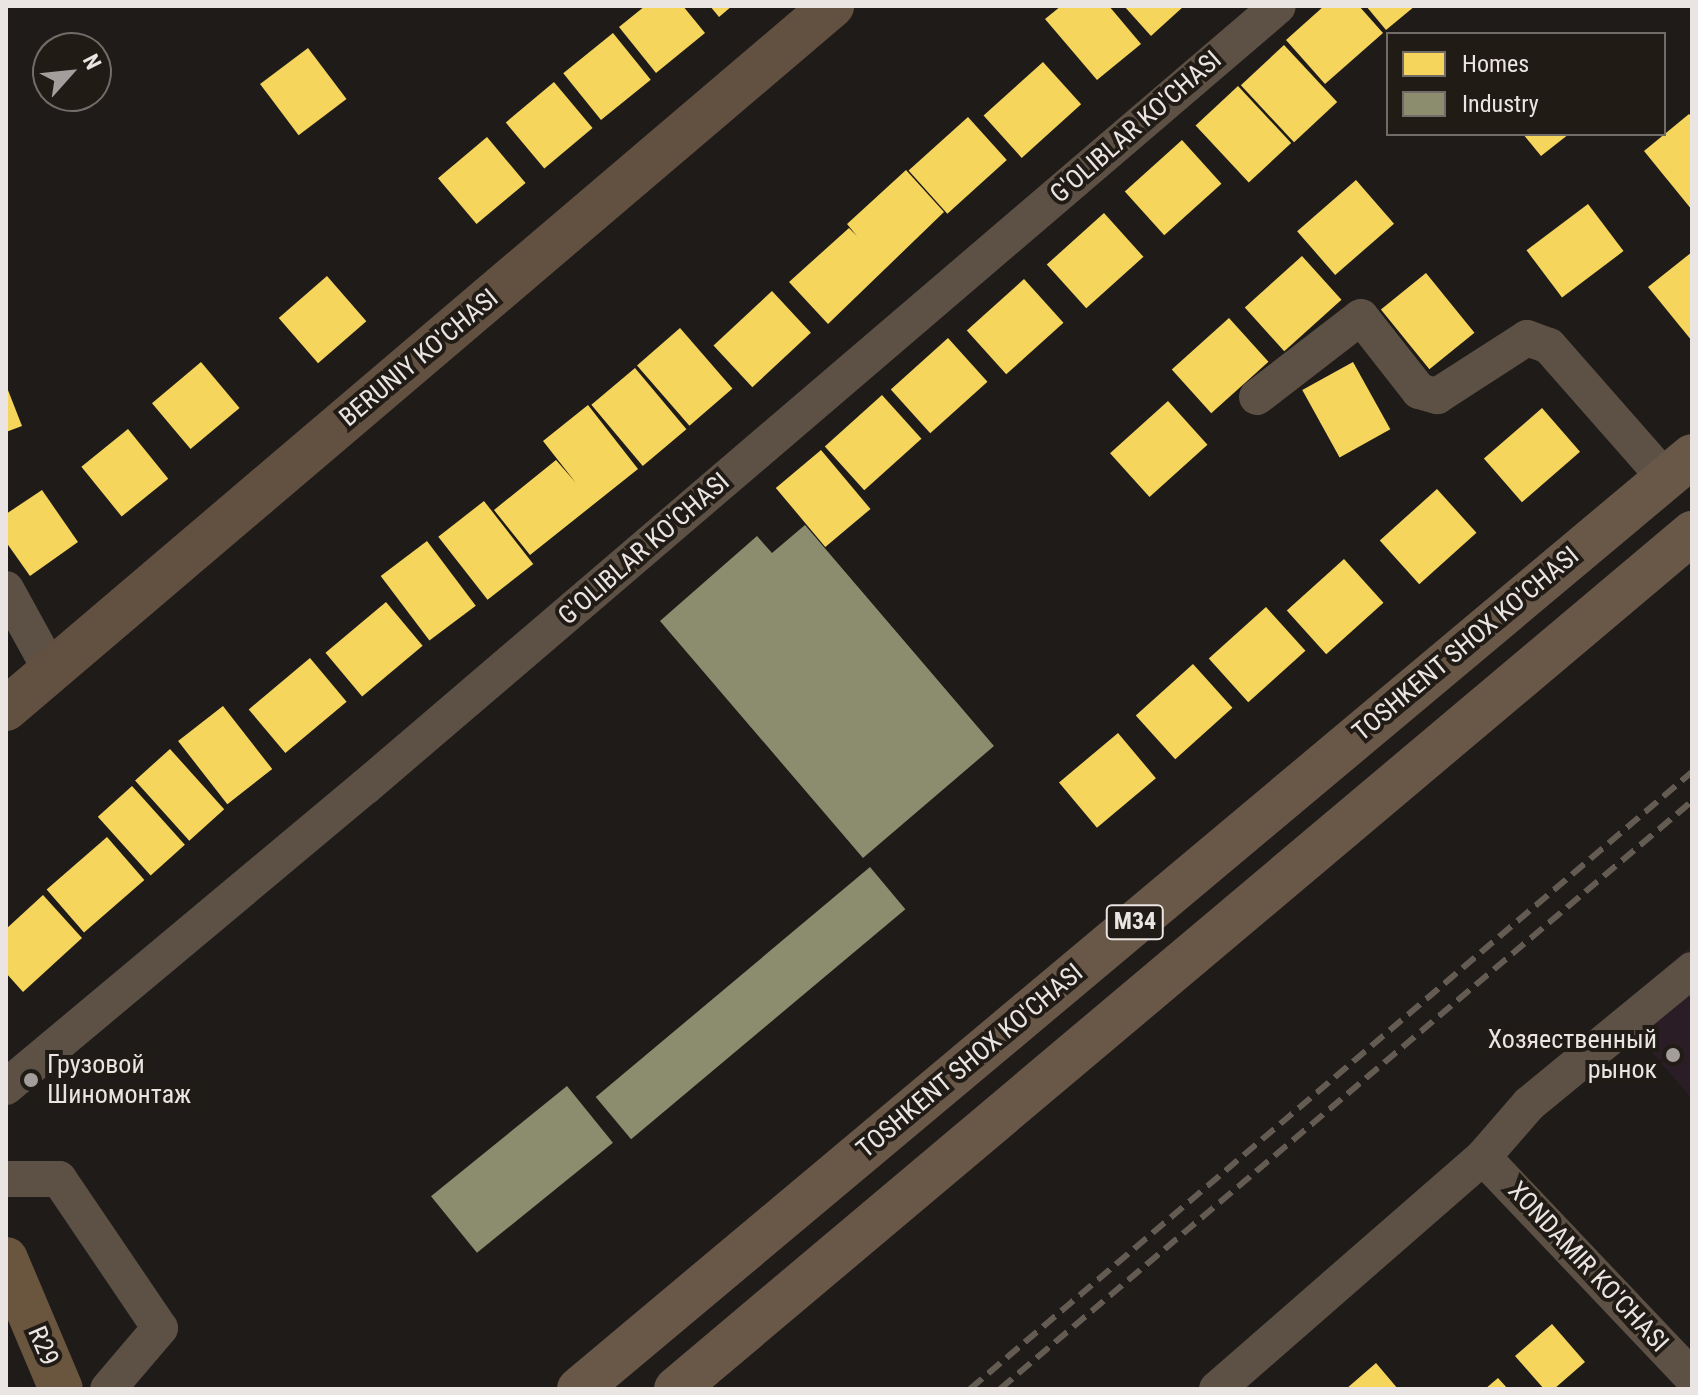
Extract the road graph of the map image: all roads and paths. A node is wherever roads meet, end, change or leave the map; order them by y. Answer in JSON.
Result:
{"nodes":[{"id":1,"x":832,"y":6,"type":"edge"},
{"id":2,"x":1278,"y":6,"type":"edge"},
{"id":3,"x":1257,"y":397,"type":"dead end"},
{"id":4,"x":1679,"y":467,"type":"edge"},
{"id":5,"x":1692,"y":533,"type":"edge"},
{"id":6,"x":6,"y":589,"type":"edge"},
{"id":7,"x":51,"y":671,"type":"junction"},
{"id":8,"x":6,"y":709,"type":"edge"},
{"id":9,"x":1692,"y":970,"type":"edge"},
{"id":10,"x":6,"y":1087,"type":"edge"},
{"id":11,"x":1483,"y":1157,"type":"junction"},
{"id":12,"x":6,"y":1179,"type":"edge"},
{"id":13,"x":6,"y":1259,"type":"edge"},
{"id":14,"x":1692,"y":1377,"type":"edge"},
{"id":15,"x":61,"y":1389,"type":"edge"},
{"id":16,"x":108,"y":1389,"type":"edge"},
{"id":17,"x":579,"y":1389,"type":"edge"},
{"id":18,"x":676,"y":1389,"type":"edge"},
{"id":19,"x":1217,"y":1389,"type":"edge"}],
"edges":[{"from":1,"to":7,"type":"street","name":"BERUNIY KO'CHASI"},
{"from":2,"to":10,"type":"street","name":"G'OLIBLAR KO'CHASI"},
{"from":3,"to":4,"type":"street"},
{"from":4,"to":17,"type":"highway","name":"TOSHKENT SHOX KO'CHASI","number":"M34"},
{"from":5,"to":18,"type":"highway","number":"M34"},
{"from":6,"to":7,"type":"street"},
{"from":7,"to":8,"type":"street","name":"BERUNIY KO'CHASI"},
{"from":9,"to":11,"type":"street"},
{"from":11,"to":14,"type":"street","name":"XONDAMIR KO'CHASI"},
{"from":11,"to":19,"type":"street"},
{"from":12,"to":16,"type":"street"},
{"from":13,"to":15,"type":"main road","name":"R29"}]}
